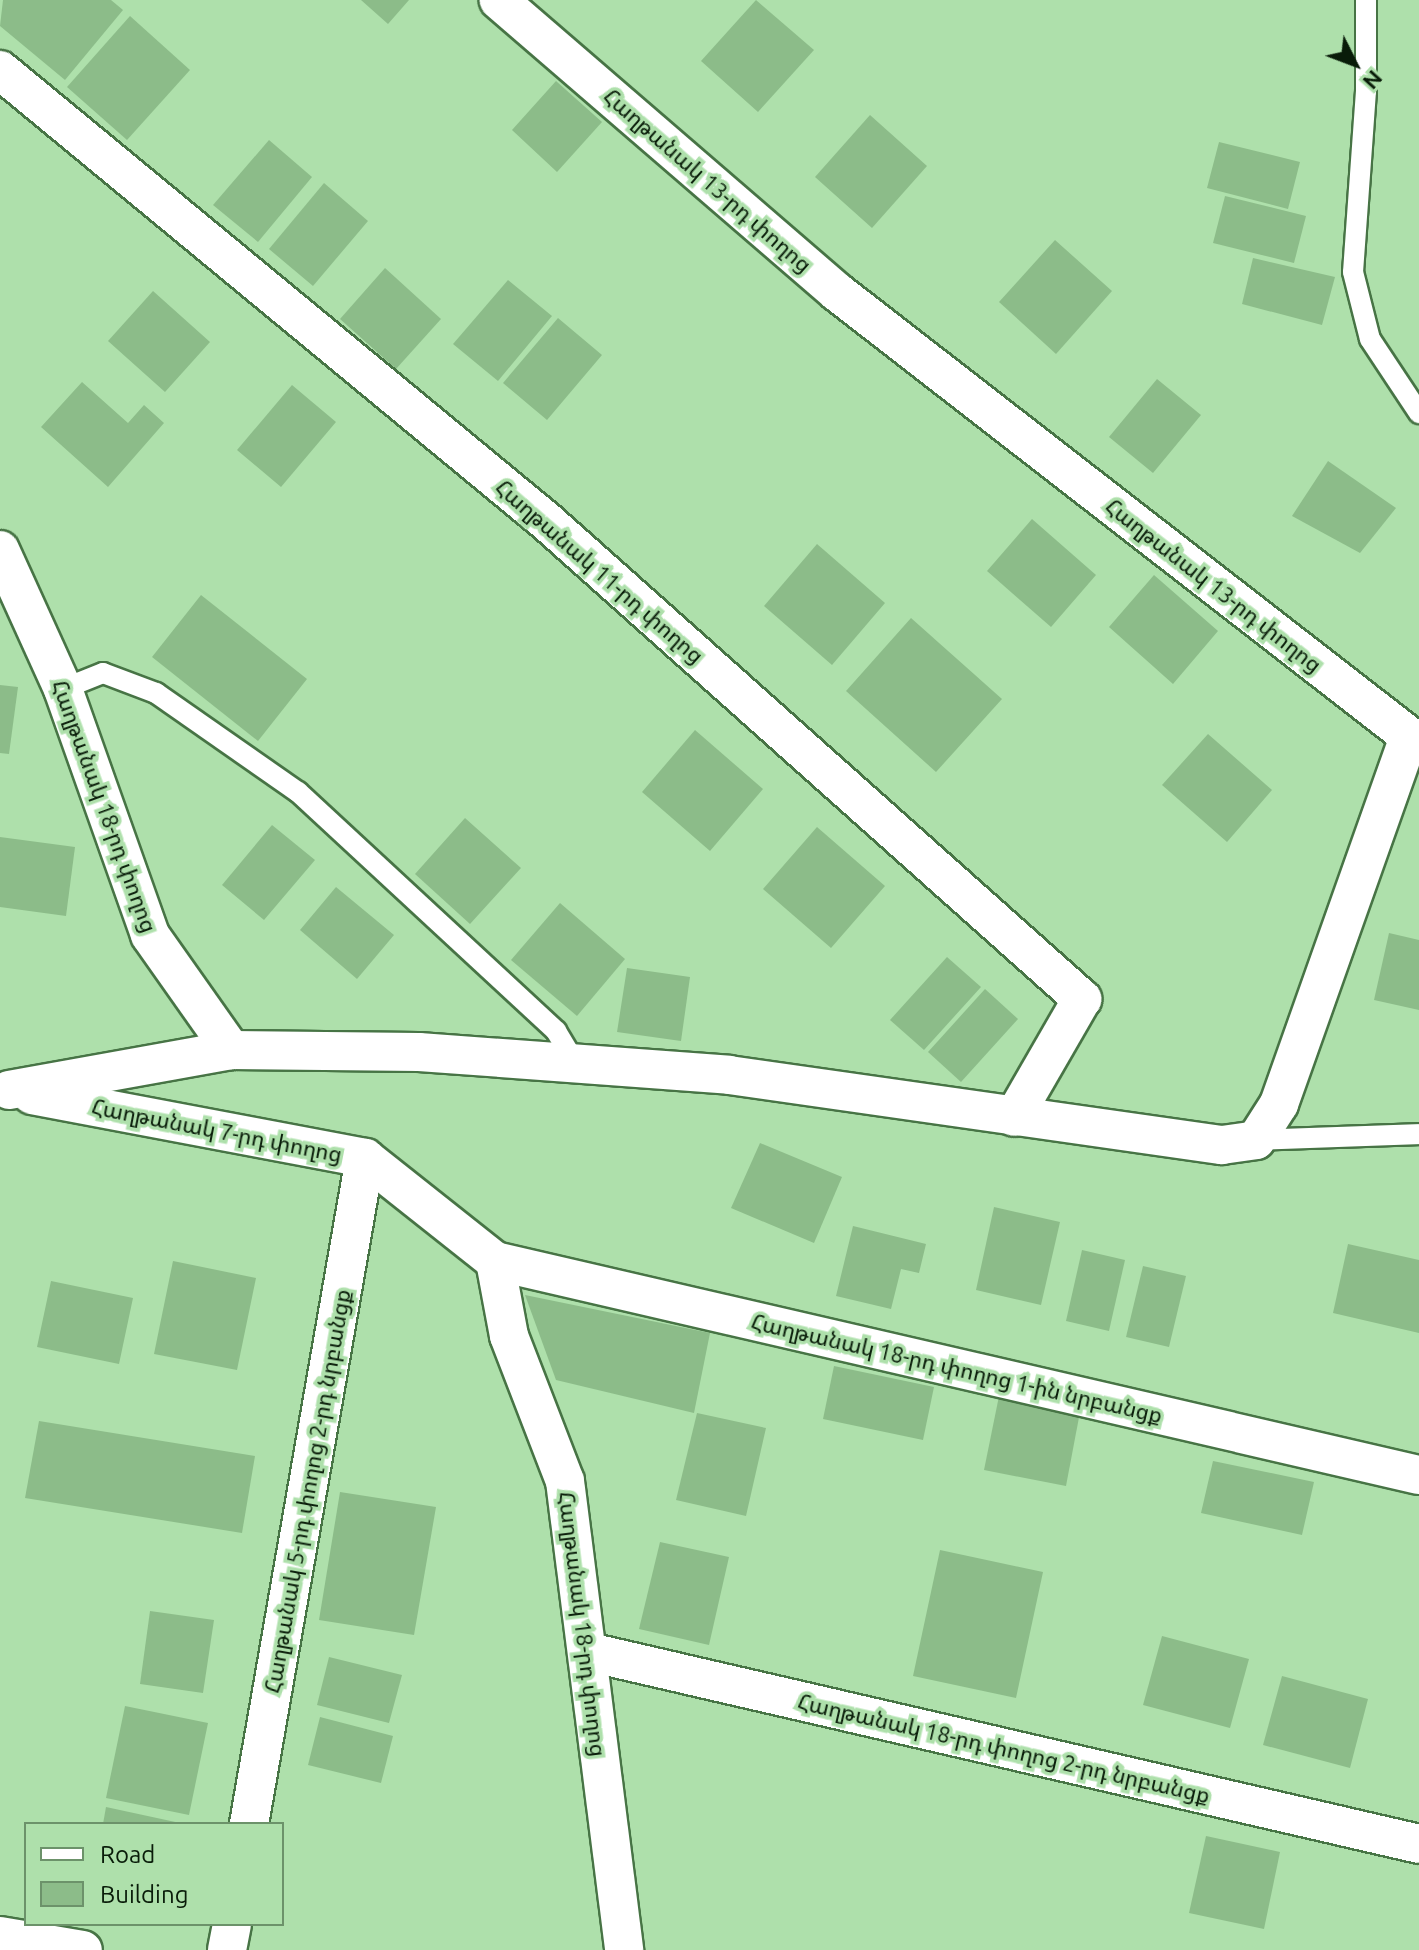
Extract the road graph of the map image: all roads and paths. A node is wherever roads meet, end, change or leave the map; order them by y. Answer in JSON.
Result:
{"nodes":[{"id":1,"x":499,"y":0,"type":"edge"},
{"id":2,"x":1366,"y":0,"type":"edge"},
{"id":3,"x":0,"y":70,"type":"edge"},
{"id":4,"x":1419,"y":413,"type":"edge"},
{"id":5,"x":0,"y":550,"type":"edge"},
{"id":6,"x":63,"y":689,"type":"junction"},
{"id":7,"x":1414,"y":724,"type":"edge"},
{"id":8,"x":231,"y":1050,"type":"junction"},
{"id":9,"x":576,"y":1064,"type":"junction"},
{"id":10,"x":4,"y":1090,"type":"edge"},
{"id":11,"x":1014,"y":1117,"type":"junction"},
{"id":12,"x":1419,"y":1134,"type":"edge"},
{"id":13,"x":1256,"y":1140,"type":"junction"},
{"id":14,"x":365,"y":1158,"type":"junction"},
{"id":15,"x":495,"y":1261,"type":"junction"},
{"id":16,"x":1419,"y":1475,"type":"edge"},
{"id":17,"x":589,"y":1652,"type":"junction"},
{"id":18,"x":249,"y":1822,"type":"edge"},
{"id":19,"x":1419,"y":1844,"type":"edge"},
{"id":20,"x":232,"y":1926,"type":"edge"},
{"id":21,"x":0,"y":1936,"type":"edge"},
{"id":22,"x":83,"y":1950,"type":"edge"},
{"id":23,"x":227,"y":1950,"type":"edge"},
{"id":24,"x":624,"y":1950,"type":"edge"}],
"edges":[{"from":1,"to":7,"type":"street","name":"Հաղթանակ 13-րդ փողոց"},
{"from":2,"to":4,"type":"lane"},
{"from":3,"to":11,"type":"street","name":"Հաղթանակ 11-րդ փողոց"},
{"from":5,"to":6,"type":"street","name":"Հաղթանակ 18-րդ փողոց"},
{"from":6,"to":8,"type":"street","name":"Հաղթանակ 18-րդ փողոց"},
{"from":6,"to":9,"type":"lane"},
{"from":7,"to":13,"type":"street","name":"Հաղթանակ 13-րդ փողոց"},
{"from":8,"to":9,"type":"street"},
{"from":8,"to":10,"type":"street"},
{"from":9,"to":11,"type":"street"},
{"from":10,"to":14,"type":"street","name":"Հաղթանակ 7-րդ փողոց"},
{"from":11,"to":13,"type":"street"},
{"from":12,"to":13,"type":"lane"},
{"from":14,"to":15,"type":"street","name":"Հաղթանակ 7-րդ փողոց"},
{"from":14,"to":18,"type":"street","name":"Հաղթանակ 5-րդ փողոց 2-րդ նրբանցք"},
{"from":15,"to":16,"type":"street","name":"Հաղթանակ 18-րդ փողոց 1-ին նրբանցք"},
{"from":15,"to":17,"type":"street","name":"Հաղթանակ 18-րդ փողոց"},
{"from":17,"to":19,"type":"street","name":"Հաղթանակ 18-րդ փողոց 2-րդ նրբանցք"},
{"from":17,"to":24,"type":"street","name":"Հաղթանակ 18-րդ փողոց"},
{"from":20,"to":23,"type":"street"},
{"from":21,"to":22,"type":"street"}]}
